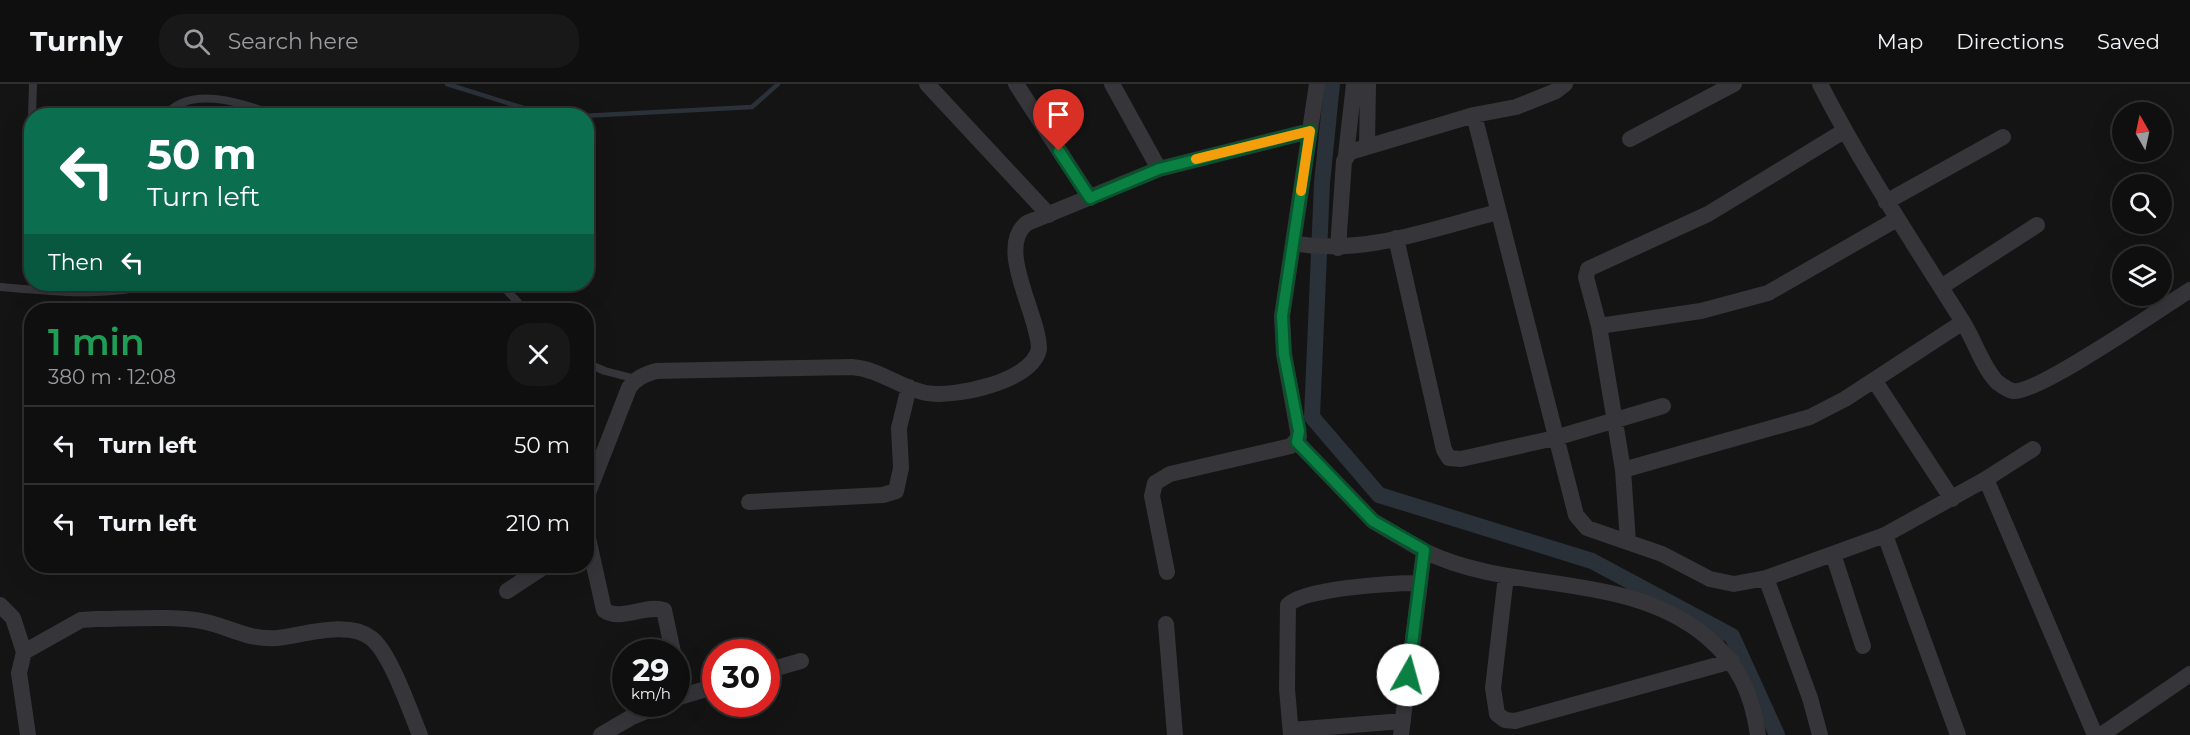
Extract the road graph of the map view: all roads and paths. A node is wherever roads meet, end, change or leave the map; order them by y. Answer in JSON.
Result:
{"nodes":[{"id":1,"x":33,"y":84,"type":"edge"},
{"id":2,"x":927,"y":84,"type":"edge"},
{"id":3,"x":1016,"y":84,"type":"edge"},
{"id":4,"x":1112,"y":84,"type":"edge"},
{"id":5,"x":1317,"y":84,"type":"edge"},
{"id":6,"x":1354,"y":84,"type":"edge"},
{"id":7,"x":1368,"y":84,"type":"edge"},
{"id":8,"x":1565,"y":84,"type":"edge"},
{"id":9,"x":1734,"y":84,"type":"edge"},
{"id":10,"x":1821,"y":84,"type":"edge"},
{"id":11,"x":32,"y":108,"type":"edge"},
{"id":12,"x":171,"y":108,"type":"edge"},
{"id":13,"x":255,"y":108,"type":"edge"},
{"id":14,"x":1474,"y":115,"type":"junction"},
{"id":15,"x":1310,"y":131,"type":"junction"},
{"id":16,"x":1844,"y":131,"type":"junction"},
{"id":17,"x":2003,"y":137,"type":"dead end"},
{"id":18,"x":1630,"y":139,"type":"dead end"},
{"id":19,"x":1367,"y":147,"type":"junction"},
{"id":20,"x":1346,"y":155,"type":"junction"},
{"id":21,"x":1159,"y":169,"type":"junction"},
{"id":22,"x":1090,"y":198,"type":"junction"},
{"id":23,"x":1886,"y":202,"type":"junction"},
{"id":24,"x":1498,"y":212,"type":"junction"},
{"id":25,"x":1049,"y":215,"type":"junction"},
{"id":26,"x":1897,"y":219,"type":"junction"},
{"id":27,"x":2037,"y":225,"type":"dead end"},
{"id":28,"x":1396,"y":238,"type":"junction"},
{"id":29,"x":1299,"y":244,"type":"junction"},
{"id":30,"x":1334,"y":248,"type":"junction"},
{"id":31,"x":0,"y":287,"type":"edge"},
{"id":32,"x":1941,"y":287,"type":"junction"},
{"id":33,"x":24,"y":289,"type":"edge"},
{"id":34,"x":2190,"y":290,"type":"edge"},
{"id":35,"x":60,"y":291,"type":"edge"},
{"id":36,"x":120,"y":291,"type":"edge"},
{"id":37,"x":507,"y":291,"type":"edge"},
{"id":38,"x":519,"y":303,"type":"edge"},
{"id":39,"x":1964,"y":322,"type":"junction"},
{"id":40,"x":1599,"y":326,"type":"junction"},
{"id":41,"x":594,"y":366,"type":"edge"},
{"id":42,"x":636,"y":379,"type":"junction"},
{"id":43,"x":1874,"y":380,"type":"junction"},
{"id":44,"x":909,"y":387,"type":"junction"},
{"id":45,"x":1663,"y":406,"type":"dead end"},
{"id":46,"x":1613,"y":421,"type":"junction"},
{"id":47,"x":1555,"y":438,"type":"junction"},
{"id":48,"x":1297,"y":442,"type":"junction"},
{"id":49,"x":2033,"y":449,"type":"dead end"},
{"id":50,"x":1623,"y":470,"type":"junction"},
{"id":51,"x":594,"y":478,"type":"edge"},
{"id":52,"x":1986,"y":479,"type":"junction"},
{"id":53,"x":1952,"y":499,"type":"junction"},
{"id":54,"x":749,"y":502,"type":"dead end"},
{"id":55,"x":1885,"y":535,"type":"junction"},
{"id":56,"x":1628,"y":542,"type":"junction"},
{"id":57,"x":1424,"y":550,"type":"junction"},
{"id":58,"x":1833,"y":554,"type":"junction"},
{"id":59,"x":594,"y":565,"type":"edge"},
{"id":60,"x":1167,"y":572,"type":"dead end"},
{"id":61,"x":534,"y":573,"type":"edge"},
{"id":62,"x":1506,"y":576,"type":"junction"},
{"id":63,"x":1766,"y":578,"type":"junction"},
{"id":64,"x":1419,"y":582,"type":"junction"},
{"id":65,"x":507,"y":591,"type":"dead end"},
{"id":66,"x":0,"y":605,"type":"edge"},
{"id":67,"x":1166,"y":624,"type":"dead end"},
{"id":68,"x":671,"y":639,"type":"edge"},
{"id":69,"x":1863,"y":646,"type":"dead end"},
{"id":70,"x":24,"y":652,"type":"junction"},
{"id":71,"x":801,"y":661,"type":"dead end"},
{"id":72,"x":1732,"y":661,"type":"junction"},
{"id":73,"x":780,"y":667,"type":"edge"},
{"id":74,"x":2190,"y":674,"type":"edge"},
{"id":75,"x":639,"y":717,"type":"edge"},
{"id":76,"x":1402,"y":728,"type":"edge"},
{"id":77,"x":1291,"y":733,"type":"edge"},
{"id":78,"x":607,"y":734,"type":"edge"},
{"id":79,"x":28,"y":735,"type":"edge"},
{"id":80,"x":420,"y":735,"type":"edge"},
{"id":81,"x":1175,"y":735,"type":"edge"},
{"id":82,"x":1758,"y":735,"type":"edge"},
{"id":83,"x":1820,"y":735,"type":"edge"},
{"id":84,"x":1958,"y":735,"type":"edge"},
{"id":85,"x":2095,"y":735,"type":"edge"},
{"id":86,"x":2101,"y":735,"type":"edge"}],
"edges":[{"from":1,"to":11,"type":"lane"},
{"from":2,"to":25,"type":"street"},
{"from":3,"to":22,"type":"street"},
{"from":4,"to":21,"type":"street"},
{"from":5,"to":15,"type":"street"},
{"from":6,"to":20,"type":"street"},
{"from":7,"to":19,"type":"street"},
{"from":8,"to":14,"type":"street"},
{"from":9,"to":18,"type":"street"},
{"from":10,"to":16,"type":"street"},
{"from":12,"to":13,"type":"lane"},
{"from":14,"to":19,"type":"street"},
{"from":14,"to":24,"type":"street"},
{"from":15,"to":21,"type":"street"},
{"from":15,"to":29,"type":"street"},
{"from":16,"to":23,"type":"street"},
{"from":16,"to":40,"type":"street"},
{"from":17,"to":23,"type":"street"},
{"from":19,"to":20,"type":"street"},
{"from":20,"to":30,"type":"street"},
{"from":21,"to":22,"type":"street"},
{"from":22,"to":25,"type":"street"},
{"from":23,"to":26,"type":"street"},
{"from":24,"to":28,"type":"street"},
{"from":24,"to":47,"type":"street"},
{"from":25,"to":44,"type":"street"},
{"from":26,"to":32,"type":"street"},
{"from":26,"to":40,"type":"street"},
{"from":27,"to":32,"type":"street"},
{"from":28,"to":30,"type":"street"},
{"from":28,"to":47,"type":"street"},
{"from":29,"to":30,"type":"street"},
{"from":29,"to":48,"type":"street"},
{"from":31,"to":33,"type":"lane"},
{"from":32,"to":39,"type":"street"},
{"from":34,"to":39,"type":"street"},
{"from":35,"to":36,"type":"lane"},
{"from":37,"to":38,"type":"lane"},
{"from":39,"to":43,"type":"street"},
{"from":40,"to":46,"type":"street"},
{"from":41,"to":42,"type":"lane"},
{"from":42,"to":44,"type":"street"},
{"from":42,"to":51,"type":"street"},
{"from":43,"to":50,"type":"street"},
{"from":43,"to":53,"type":"street"},
{"from":44,"to":54,"type":"street"},
{"from":45,"to":46,"type":"street"},
{"from":46,"to":47,"type":"street"},
{"from":46,"to":50,"type":"street"},
{"from":47,"to":56,"type":"street"},
{"from":48,"to":57,"type":"street"},
{"from":48,"to":60,"type":"street"},
{"from":49,"to":52,"type":"street"},
{"from":50,"to":56,"type":"street"},
{"from":52,"to":53,"type":"street"},
{"from":52,"to":85,"type":"street"},
{"from":53,"to":55,"type":"street"},
{"from":55,"to":58,"type":"street"},
{"from":55,"to":84,"type":"street"},
{"from":56,"to":63,"type":"street"},
{"from":57,"to":62,"type":"street"},
{"from":57,"to":64,"type":"street"},
{"from":58,"to":63,"type":"street"},
{"from":58,"to":69,"type":"street"},
{"from":59,"to":68,"type":"street"},
{"from":61,"to":65,"type":"street"},
{"from":62,"to":72,"type":"street"},
{"from":62,"to":72,"type":"street"},
{"from":63,"to":83,"type":"street"},
{"from":64,"to":76,"type":"street"},
{"from":64,"to":77,"type":"street"},
{"from":66,"to":70,"type":"street"},
{"from":67,"to":81,"type":"street"},
{"from":70,"to":79,"type":"street"},
{"from":70,"to":80,"type":"street"},
{"from":71,"to":73,"type":"street"},
{"from":72,"to":82,"type":"street"},
{"from":74,"to":86,"type":"street"},
{"from":75,"to":78,"type":"street"},
{"from":76,"to":77,"type":"street"}]}
